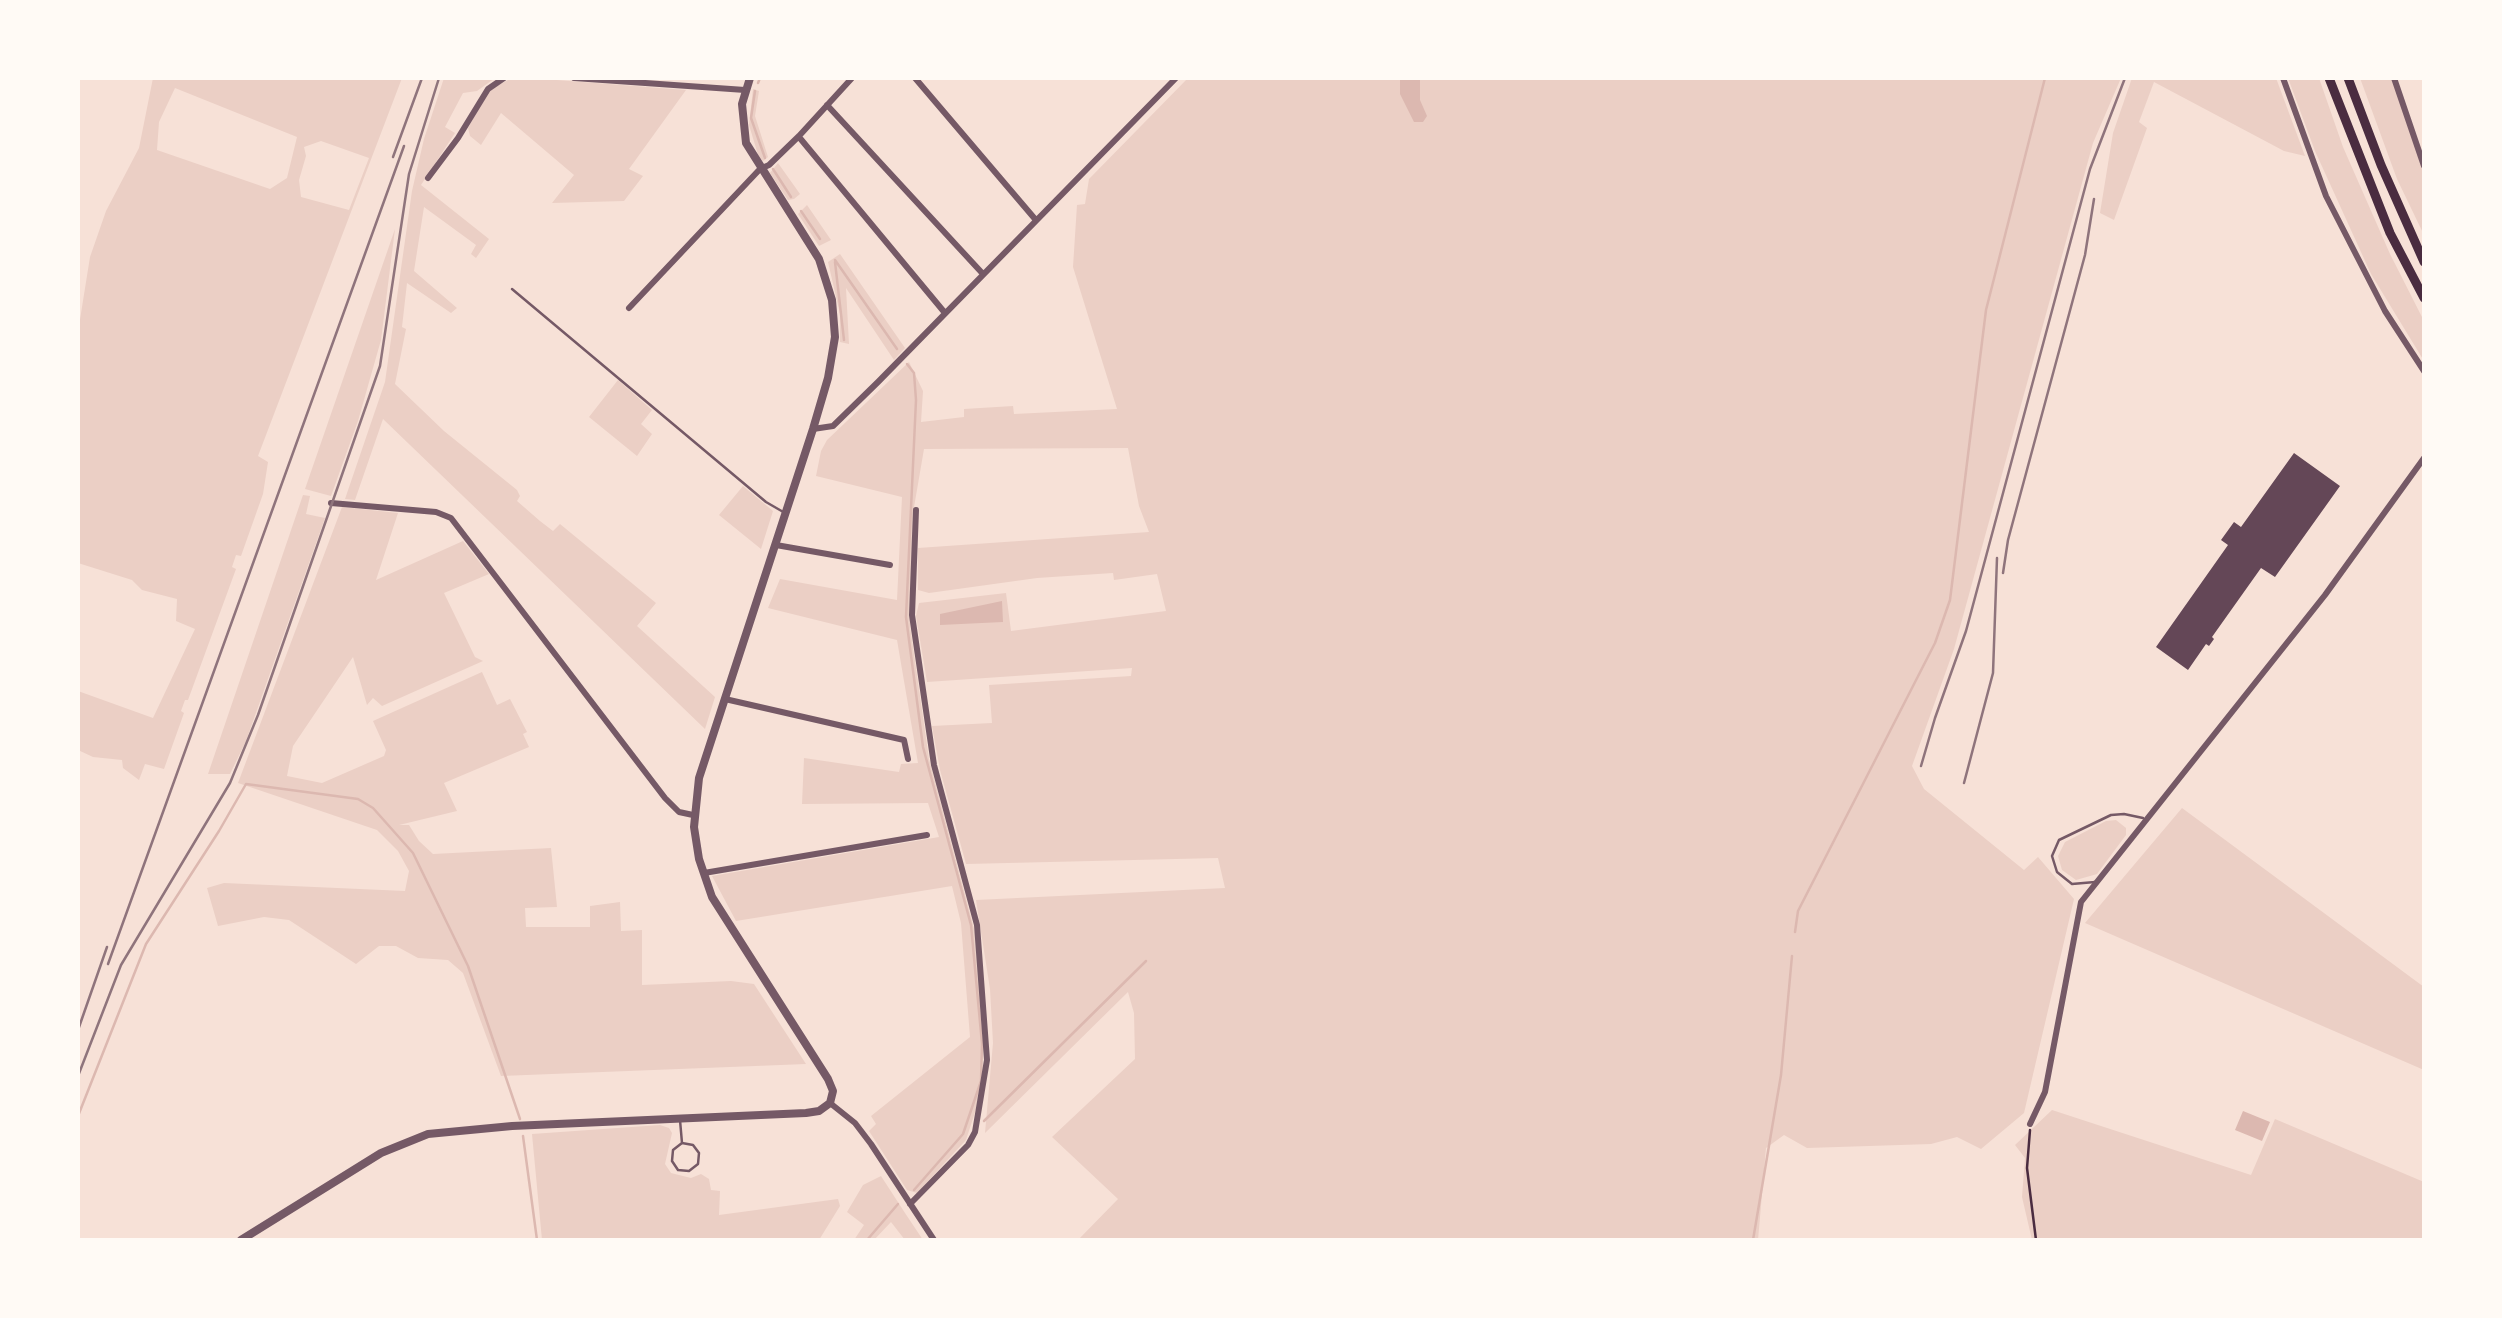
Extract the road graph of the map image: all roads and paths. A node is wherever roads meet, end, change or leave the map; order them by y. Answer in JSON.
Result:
{"nodes":[{"id":1,"x":504,"y":78,"type":"edge"},
{"id":2,"x":574,"y":78,"type":"edge"},
{"id":3,"x":750,"y":78,"type":"edge"},
{"id":4,"x":852,"y":78,"type":"edge"},
{"id":5,"x":914,"y":78,"type":"edge"},
{"id":6,"x":1176,"y":78,"type":"edge"},
{"id":7,"x":2282,"y":78,"type":"edge"},
{"id":8,"x":2330,"y":78,"type":"edge"},
{"id":9,"x":2348,"y":78,"type":"edge"},
{"id":10,"x":2394,"y":78,"type":"edge"},
{"id":11,"x":745,"y":90,"type":"junction"},
{"id":12,"x":827,"y":104,"type":"junction"},
{"id":13,"x":799,"y":136,"type":"junction"},
{"id":14,"x":2424,"y":166,"type":"edge"},
{"id":15,"x":760,"y":169,"type":"junction"},
{"id":16,"x":428,"y":178,"type":"dead end"},
{"id":17,"x":1036,"y":219,"type":"junction"},
{"id":18,"x":2424,"y":262,"type":"edge"},
{"id":19,"x":983,"y":274,"type":"junction"},
{"id":20,"x":512,"y":288,"type":"dead end"},
{"id":21,"x":2424,"y":298,"type":"edge"},
{"id":22,"x":628,"y":308,"type":"dead end"},
{"id":23,"x":945,"y":312,"type":"junction"},
{"id":24,"x":2424,"y":371,"type":"edge"},
{"id":25,"x":813,"y":429,"type":"junction"},
{"id":26,"x":2424,"y":458,"type":"edge"},
{"id":27,"x":331,"y":503,"type":"dead end"},
{"id":28,"x":916,"y":510,"type":"dead end"},
{"id":29,"x":787,"y":514,"type":"junction"},
{"id":30,"x":776,"y":546,"type":"junction"},
{"id":31,"x":890,"y":565,"type":"dead end"},
{"id":32,"x":725,"y":699,"type":"junction"},
{"id":33,"x":908,"y":759,"type":"dead end"},
{"id":34,"x":694,"y":815,"type":"junction"},
{"id":35,"x":2149,"y":819,"type":"junction"},
{"id":36,"x":927,"y":835,"type":"dead end"},
{"id":37,"x":702,"y":874,"type":"junction"},
{"id":38,"x":2097,"y":881,"type":"junction"},
{"id":39,"x":830,"y":1103,"type":"junction"},
{"id":40,"x":680,"y":1118,"type":"junction"},
{"id":41,"x":2030,"y":1124,"type":"joint"},
{"id":42,"x":682,"y":1143,"type":"junction"},
{"id":43,"x":910,"y":1204,"type":"junction"},
{"id":44,"x":242,"y":1240,"type":"edge"},
{"id":45,"x":934,"y":1240,"type":"edge"},
{"id":46,"x":2036,"y":1240,"type":"edge"}],
"edges":[{"from":1,"to":16,"type":"street"},
{"from":2,"to":11,"type":"street"},
{"from":3,"to":11,"type":"street"},
{"from":4,"to":12,"type":"street"},
{"from":5,"to":17,"type":"street"},
{"from":6,"to":17,"type":"street"},
{"from":7,"to":24,"type":"street"},
{"from":8,"to":21,"type":"main road"},
{"from":9,"to":18,"type":"main road"},
{"from":10,"to":14,"type":"street"},
{"from":11,"to":15,"type":"street"},
{"from":12,"to":13,"type":"street"},
{"from":12,"to":19,"type":"street"},
{"from":13,"to":15,"type":"street"},
{"from":13,"to":23,"type":"street"},
{"from":15,"to":22,"type":"street"},
{"from":15,"to":25,"type":"street"},
{"from":17,"to":19,"type":"street"},
{"from":19,"to":23,"type":"street"},
{"from":20,"to":29,"type":"lane"},
{"from":23,"to":25,"type":"street"},
{"from":25,"to":29,"type":"street"},
{"from":26,"to":35,"type":"street"},
{"from":27,"to":34,"type":"street"},
{"from":28,"to":43,"type":"street"},
{"from":29,"to":30,"type":"street"},
{"from":30,"to":31,"type":"street"},
{"from":30,"to":32,"type":"street"},
{"from":32,"to":33,"type":"street"},
{"from":32,"to":34,"type":"street"},
{"from":34,"to":37,"type":"street"},
{"from":35,"to":38,"type":"street"},
{"from":35,"to":38,"type":"lane"},
{"from":36,"to":37,"type":"street"},
{"from":37,"to":39,"type":"street"},
{"from":38,"to":41,"type":"street"},
{"from":39,"to":40,"type":"street"},
{"from":39,"to":43,"type":"street"},
{"from":40,"to":42,"type":"lane"},
{"from":40,"to":44,"type":"street"},
{"from":41,"to":46,"type":"path"},
{"from":42,"to":42,"type":"lane"},
{"from":43,"to":45,"type":"street"}]}
